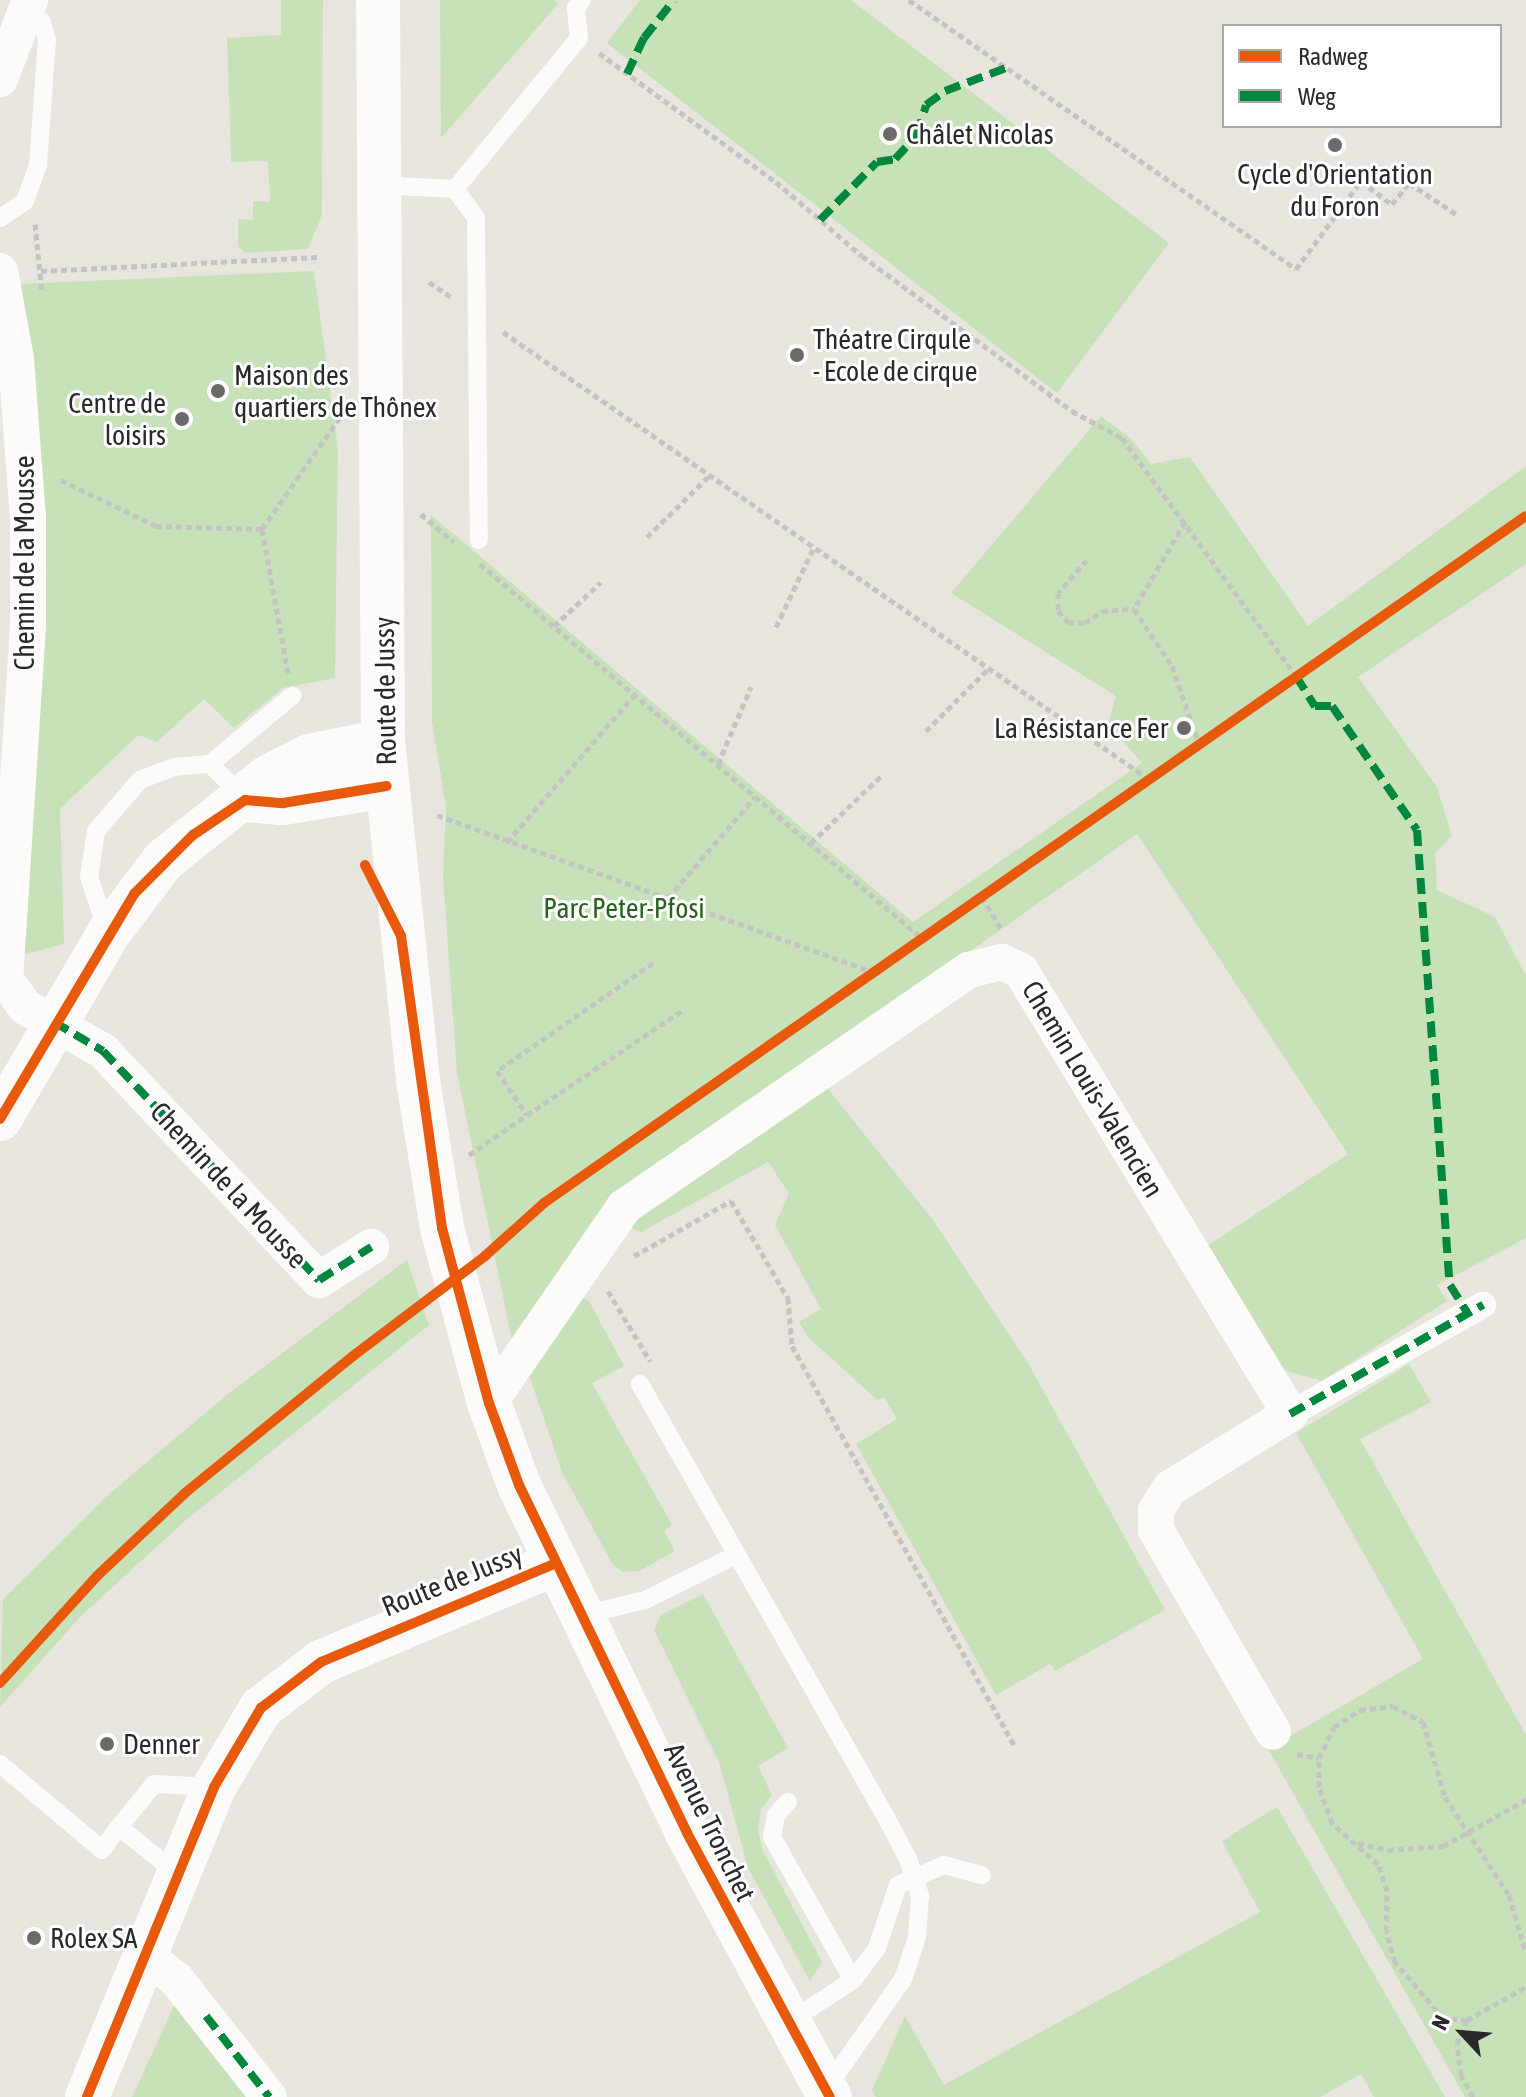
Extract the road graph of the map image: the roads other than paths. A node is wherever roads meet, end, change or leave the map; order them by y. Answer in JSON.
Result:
{"nodes":[{"id":1,"x":378,"y":0,"type":"edge"},
{"id":2,"x":582,"y":0,"type":"edge"},
{"id":3,"x":28,"y":4,"type":"edge"},
{"id":4,"x":0,"y":79,"type":"edge"},
{"id":5,"x":377,"y":185,"type":"junction"},
{"id":6,"x":455,"y":189,"type":"junction"},
{"id":7,"x":0,"y":218,"type":"edge"},
{"id":8,"x":0,"y":272,"type":"edge"},
{"id":9,"x":12,"y":427,"type":"edge"},
{"id":10,"x":472,"y":545,"type":"road end"},
{"id":11,"x":292,"y":696,"type":"road end"},
{"id":12,"x":383,"y":741,"type":"junction"},
{"id":13,"x":210,"y":764,"type":"junction"},
{"id":14,"x":387,"y":786,"type":"junction"},
{"id":15,"x":245,"y":800,"type":"junction"},
{"id":16,"x":108,"y":934,"type":"junction"},
{"id":17,"x":54,"y":1022,"type":"junction"},
{"id":18,"x":0,"y":1119,"type":"edge"},
{"id":19,"x":371,"y":1247,"type":"dead end"},
{"id":20,"x":1483,"y":1305,"type":"dead end"},
{"id":21,"x":640,"y":1384,"type":"road end"},
{"id":22,"x":489,"y":1403,"type":"junction"},
{"id":23,"x":1290,"y":1414,"type":"junction"},
{"id":24,"x":736,"y":1555,"type":"junction"},
{"id":25,"x":554,"y":1564,"type":"junction"},
{"id":26,"x":580,"y":1615,"type":"junction"},
{"id":27,"x":1273,"y":1732,"type":"dead end"},
{"id":28,"x":0,"y":1764,"type":"edge"},
{"id":29,"x":214,"y":1787,"type":"junction"},
{"id":30,"x":788,"y":1802,"type":"dead end"},
{"id":31,"x":119,"y":1827,"type":"junction"},
{"id":32,"x":178,"y":1874,"type":"junction"},
{"id":33,"x":982,"y":1875,"type":"dead end"},
{"id":34,"x":170,"y":1968,"type":"junction"},
{"id":35,"x":853,"y":1980,"type":"junction"},
{"id":36,"x":787,"y":2024,"type":"junction"},
{"id":37,"x":828,"y":2093,"type":"edge"},
{"id":38,"x":87,"y":2097,"type":"edge"},
{"id":39,"x":269,"y":2097,"type":"edge"}],
"edges":[{"from":1,"to":5,"type":"main road","name":"Route de Jussy"},
{"from":2,"to":6,"type":"lane"},
{"from":3,"to":4,"type":"street"},
{"from":3,"to":7,"type":"lane"},
{"from":5,"to":6,"type":"lane"},
{"from":5,"to":12,"type":"main road","name":"Route de Jussy"},
{"from":6,"to":10,"type":"lane"},
{"from":8,"to":9,"type":"street","name":"Chemin de la Mousse"},
{"from":9,"to":17,"type":"street","name":"Chemin de la Mousse"},
{"from":11,"to":13,"type":"lane"},
{"from":12,"to":14,"type":"main road","name":"Route de Jussy"},
{"from":12,"to":15,"type":"main road"},
{"from":13,"to":15,"type":"lane"},
{"from":13,"to":16,"type":"lane"},
{"from":14,"to":15,"type":"main road"},
{"from":14,"to":22,"type":"main road","name":"Route de Jussy"},
{"from":15,"to":16,"type":"main road"},
{"from":16,"to":17,"type":"main road"},
{"from":17,"to":18,"type":"main road"},
{"from":17,"to":19,"type":"street","name":"Chemin de la Mousse"},
{"from":20,"to":23,"type":"street"},
{"from":21,"to":24,"type":"lane"},
{"from":22,"to":23,"type":"street","name":"Chemin Louis-Valencien"},
{"from":22,"to":25,"type":"main road","name":"Route de Jussy"},
{"from":23,"to":27,"type":"street"},
{"from":24,"to":26,"type":"lane"},
{"from":24,"to":37,"type":"lane"},
{"from":25,"to":26,"type":"main road","name":"Avenue Tronchet"},
{"from":25,"to":29,"type":"main road","name":"Route de Jussy"},
{"from":26,"to":36,"type":"main road","name":"Avenue Tronchet"},
{"from":28,"to":31,"type":"lane"},
{"from":29,"to":31,"type":"lane"},
{"from":29,"to":32,"type":"main road","name":"Route de Jussy"},
{"from":30,"to":35,"type":"lane"},
{"from":31,"to":32,"type":"lane"},
{"from":32,"to":34,"type":"main road","name":"Route de Jussy"},
{"from":33,"to":35,"type":"lane"},
{"from":34,"to":38,"type":"main road","name":"Route de Jussy"},
{"from":34,"to":39,"type":"street"},
{"from":35,"to":36,"type":"lane"},
{"from":36,"to":37,"type":"main road","name":"Avenue Tronchet"}]}
